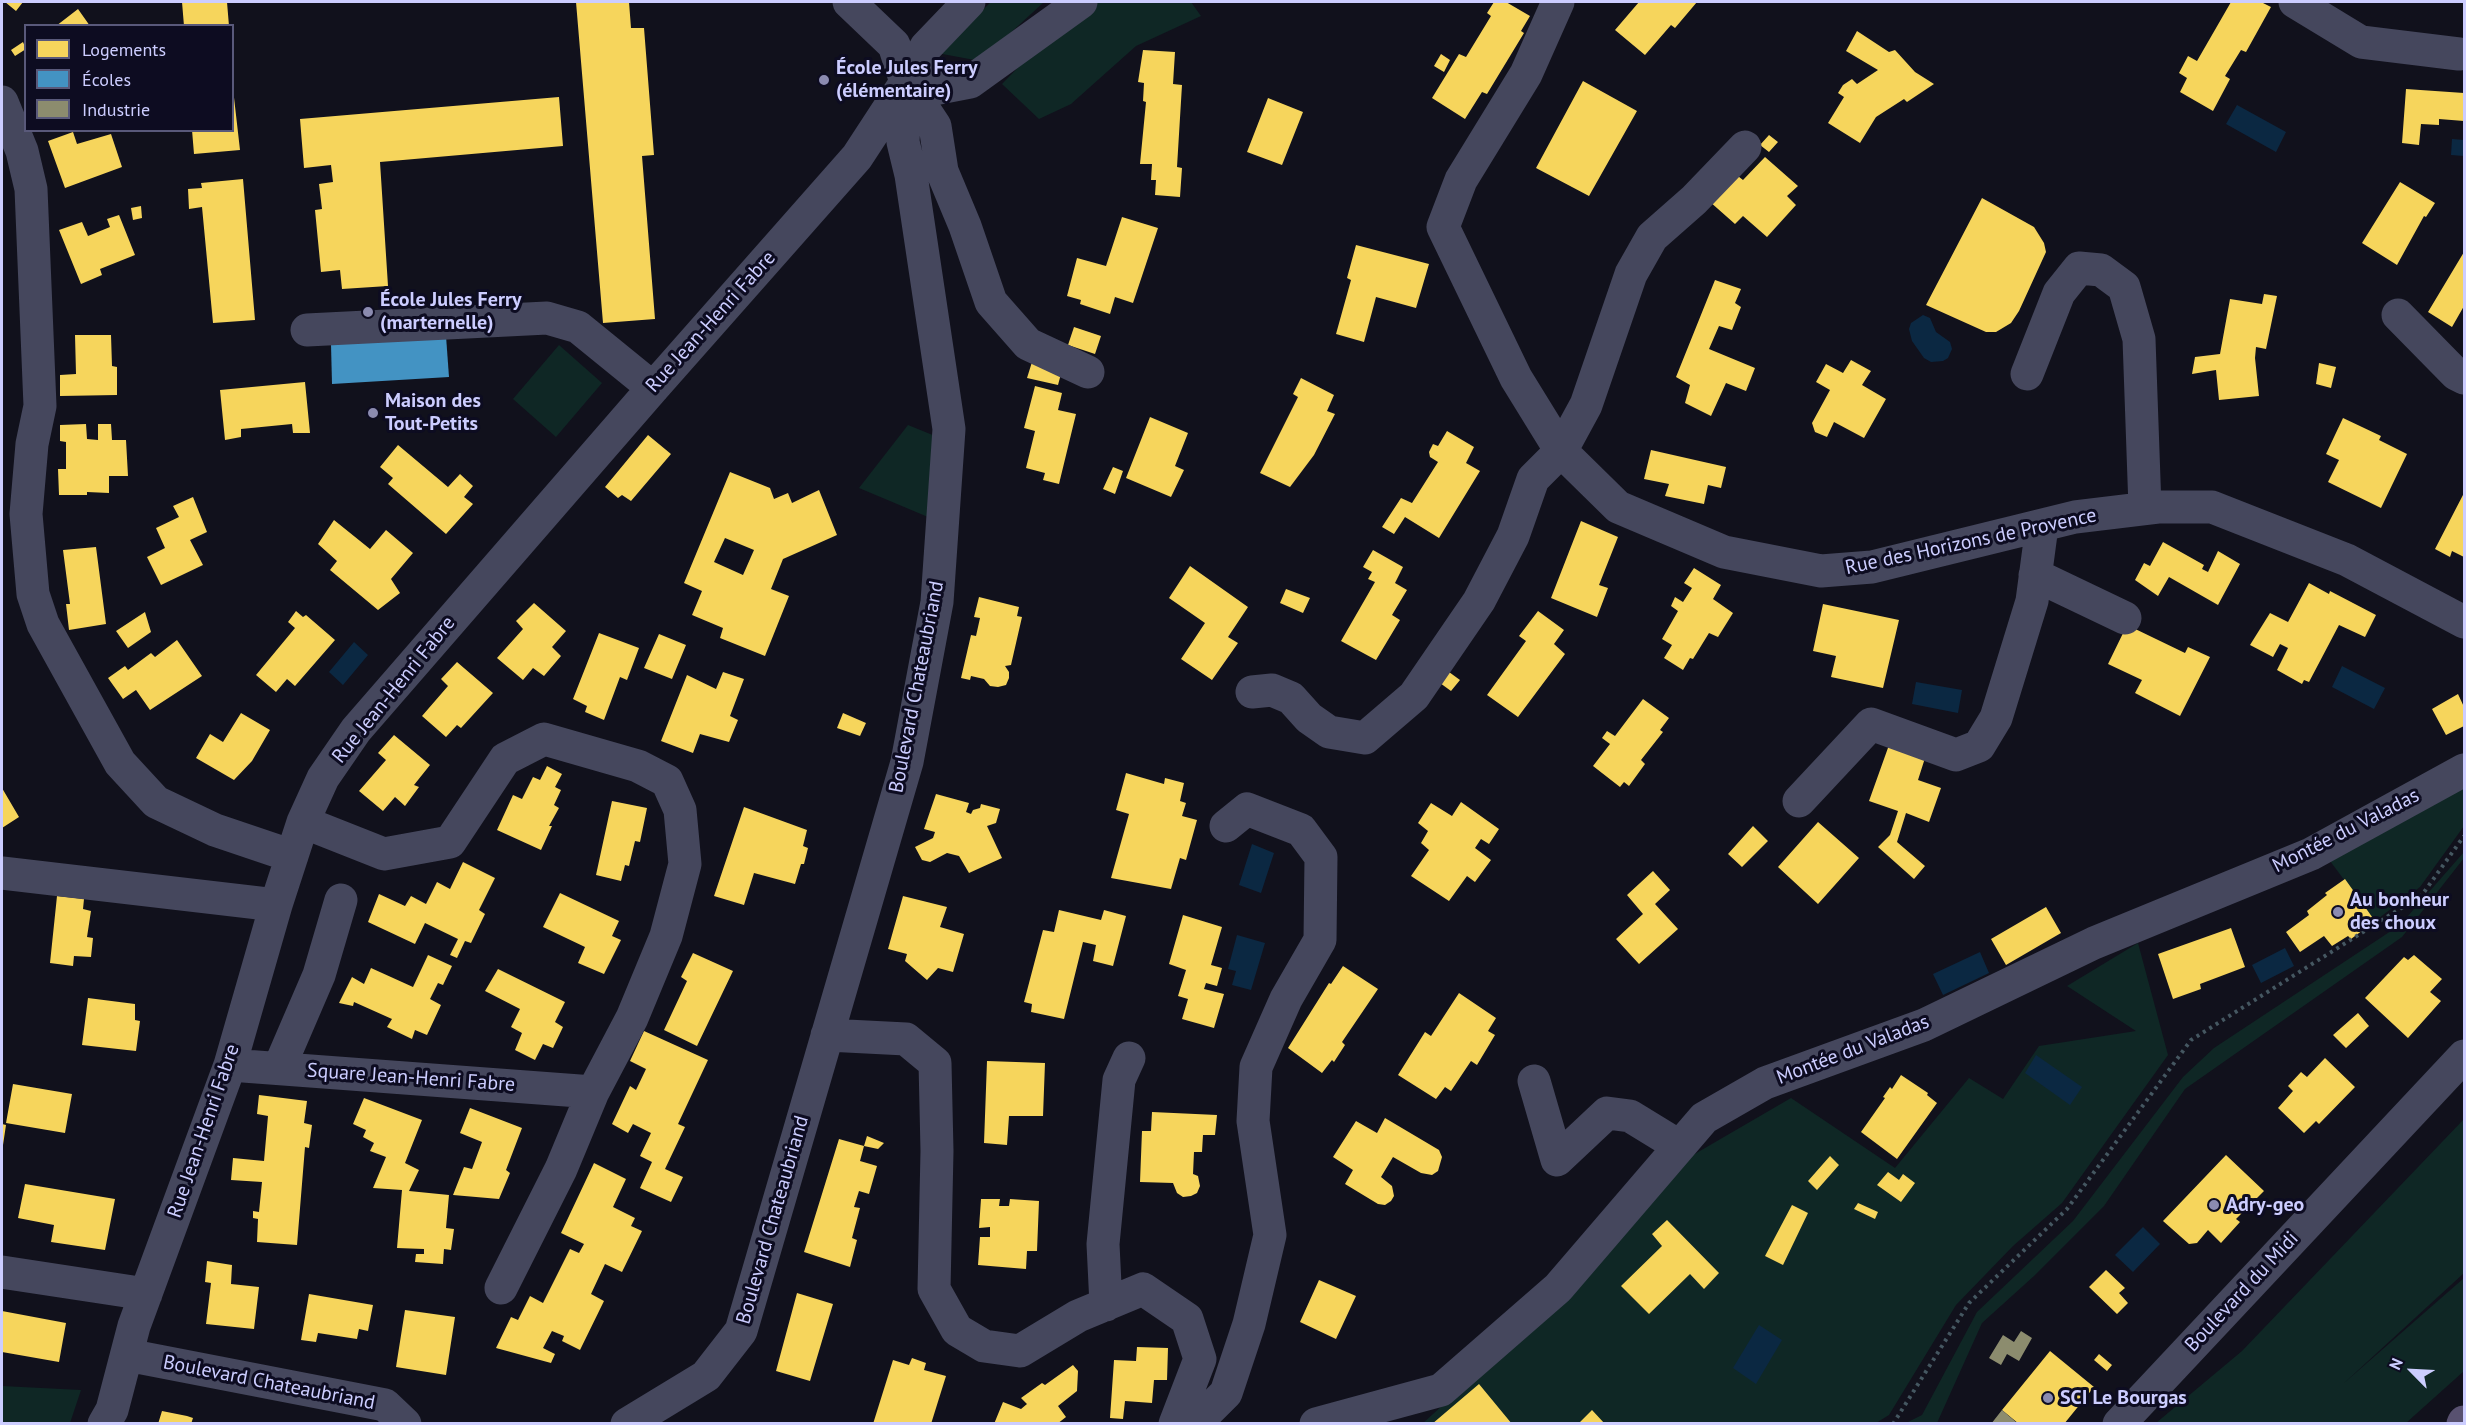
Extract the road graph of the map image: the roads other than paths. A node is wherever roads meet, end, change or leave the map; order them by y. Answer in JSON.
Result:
{"nodes":[{"id":1,"x":849,"y":2,"type":"edge"},
{"id":2,"x":969,"y":2,"type":"edge"},
{"id":3,"x":1081,"y":2,"type":"edge"},
{"id":4,"x":1558,"y":2,"type":"edge"},
{"id":5,"x":2295,"y":2,"type":"edge"},
{"id":6,"x":2458,"y":54,"type":"dead end"},
{"id":7,"x":906,"y":82,"type":"junction"},
{"id":8,"x":2,"y":102,"type":"edge"},
{"id":9,"x":1744,"y":147,"type":"dead end"},
{"id":10,"x":2398,"y":315,"type":"dead end"},
{"id":11,"x":307,"y":330,"type":"dead end"},
{"id":12,"x":1088,"y":372,"type":"dead end"},
{"id":13,"x":2028,"y":374,"type":"dead end"},
{"id":14,"x":2464,"y":378,"type":"edge"},
{"id":15,"x":653,"y":388,"type":"junction"},
{"id":16,"x":1561,"y":452,"type":"junction"},
{"id":17,"x":2145,"y":508,"type":"junction"},
{"id":18,"x":14,"y":510,"type":"edge"},
{"id":19,"x":2042,"y":526,"type":"junction"},
{"id":20,"x":2035,"y":574,"type":"junction"},
{"id":21,"x":2125,"y":618,"type":"dead end"},
{"id":22,"x":2464,"y":622,"type":"edge"},
{"id":23,"x":1252,"y":692,"type":"dead end"},
{"id":24,"x":2464,"y":770,"type":"edge"},
{"id":25,"x":1799,"y":801,"type":"dead end"},
{"id":26,"x":303,"y":822,"type":"junction"},
{"id":27,"x":1226,"y":826,"type":"dead end"},
{"id":28,"x":292,"y":856,"type":"junction"},
{"id":29,"x":2,"y":873,"type":"edge"},
{"id":30,"x":341,"y":900,"type":"dead end"},
{"id":31,"x":276,"y":905,"type":"junction"},
{"id":32,"x":827,"y":1035,"type":"junction"},
{"id":33,"x":2464,"y":1056,"type":"edge"},
{"id":34,"x":1129,"y":1058,"type":"dead end"},
{"id":35,"x":230,"y":1065,"type":"junction"},
{"id":36,"x":279,"y":1068,"type":"junction"},
{"id":37,"x":1534,"y":1081,"type":"dead end"},
{"id":38,"x":593,"y":1092,"type":"junction"},
{"id":39,"x":1679,"y":1146,"type":"junction"},
{"id":40,"x":2,"y":1272,"type":"edge"},
{"id":41,"x":501,"y":1288,"type":"dead end"},
{"id":42,"x":146,"y":1294,"type":"junction"},
{"id":43,"x":1106,"y":1305,"type":"junction"},
{"id":44,"x":127,"y":1355,"type":"junction"},
{"id":45,"x":104,"y":1424,"type":"edge"},
{"id":46,"x":405,"y":1424,"type":"edge"},
{"id":47,"x":627,"y":1424,"type":"edge"},
{"id":48,"x":1175,"y":1424,"type":"edge"},
{"id":49,"x":1195,"y":1424,"type":"edge"},
{"id":50,"x":1316,"y":1424,"type":"edge"},
{"id":51,"x":2119,"y":1424,"type":"edge"}],
"edges":[{"from":1,"to":7,"type":"street"},
{"from":2,"to":7,"type":"street","name":"Rue Jean-Henri Fabre"},
{"from":3,"to":7,"type":"street"},
{"from":4,"to":16,"type":"street","name":"Rue des Horizons de Provence"},
{"from":5,"to":6,"type":"street"},
{"from":7,"to":12,"type":"street"},
{"from":7,"to":15,"type":"street","name":"Rue Jean-Henri Fabre"},
{"from":7,"to":32,"type":"street","name":"Boulevard Chateaubriand"},
{"from":8,"to":18,"type":"street"},
{"from":9,"to":16,"type":"street"},
{"from":10,"to":14,"type":"street"},
{"from":11,"to":15,"type":"street"},
{"from":13,"to":17,"type":"street"},
{"from":15,"to":26,"type":"street","name":"Rue Jean-Henri Fabre"},
{"from":16,"to":19,"type":"street","name":"Rue des Horizons de Provence"},
{"from":16,"to":23,"type":"street"},
{"from":17,"to":19,"type":"street","name":"Rue des Horizons de Provence"},
{"from":17,"to":22,"type":"street","name":"Rue des Horizons de Provence"},
{"from":18,"to":28,"type":"street"},
{"from":19,"to":20,"type":"street"},
{"from":20,"to":21,"type":"street"},
{"from":20,"to":25,"type":"street"},
{"from":24,"to":39,"type":"street","name":"Montée du Valadas"},
{"from":26,"to":28,"type":"street","name":"Rue Jean-Henri Fabre"},
{"from":26,"to":38,"type":"street"},
{"from":27,"to":49,"type":"street"},
{"from":28,"to":31,"type":"street","name":"Rue Jean-Henri Fabre"},
{"from":29,"to":31,"type":"street"},
{"from":30,"to":36,"type":"street"},
{"from":31,"to":35,"type":"street","name":"Rue Jean-Henri Fabre"},
{"from":32,"to":43,"type":"street"},
{"from":32,"to":47,"type":"street","name":"Boulevard Chateaubriand"},
{"from":33,"to":51,"type":"street","name":"Boulevard du Midi"},
{"from":34,"to":43,"type":"street"},
{"from":35,"to":36,"type":"street","name":"Square Jean-Henri Fabre"},
{"from":35,"to":42,"type":"street","name":"Rue Jean-Henri Fabre"},
{"from":36,"to":38,"type":"street","name":"Square Jean-Henri Fabre"},
{"from":37,"to":39,"type":"street"},
{"from":38,"to":41,"type":"street"},
{"from":39,"to":50,"type":"street","name":"Montée du Valadas"},
{"from":40,"to":42,"type":"street"},
{"from":42,"to":44,"type":"street","name":"Rue Jean-Henri Fabre"},
{"from":43,"to":48,"type":"street"},
{"from":44,"to":45,"type":"street","name":"Rue Jean-Henri Fabre"},
{"from":44,"to":46,"type":"street","name":"Boulevard Chateaubriand"}]}
